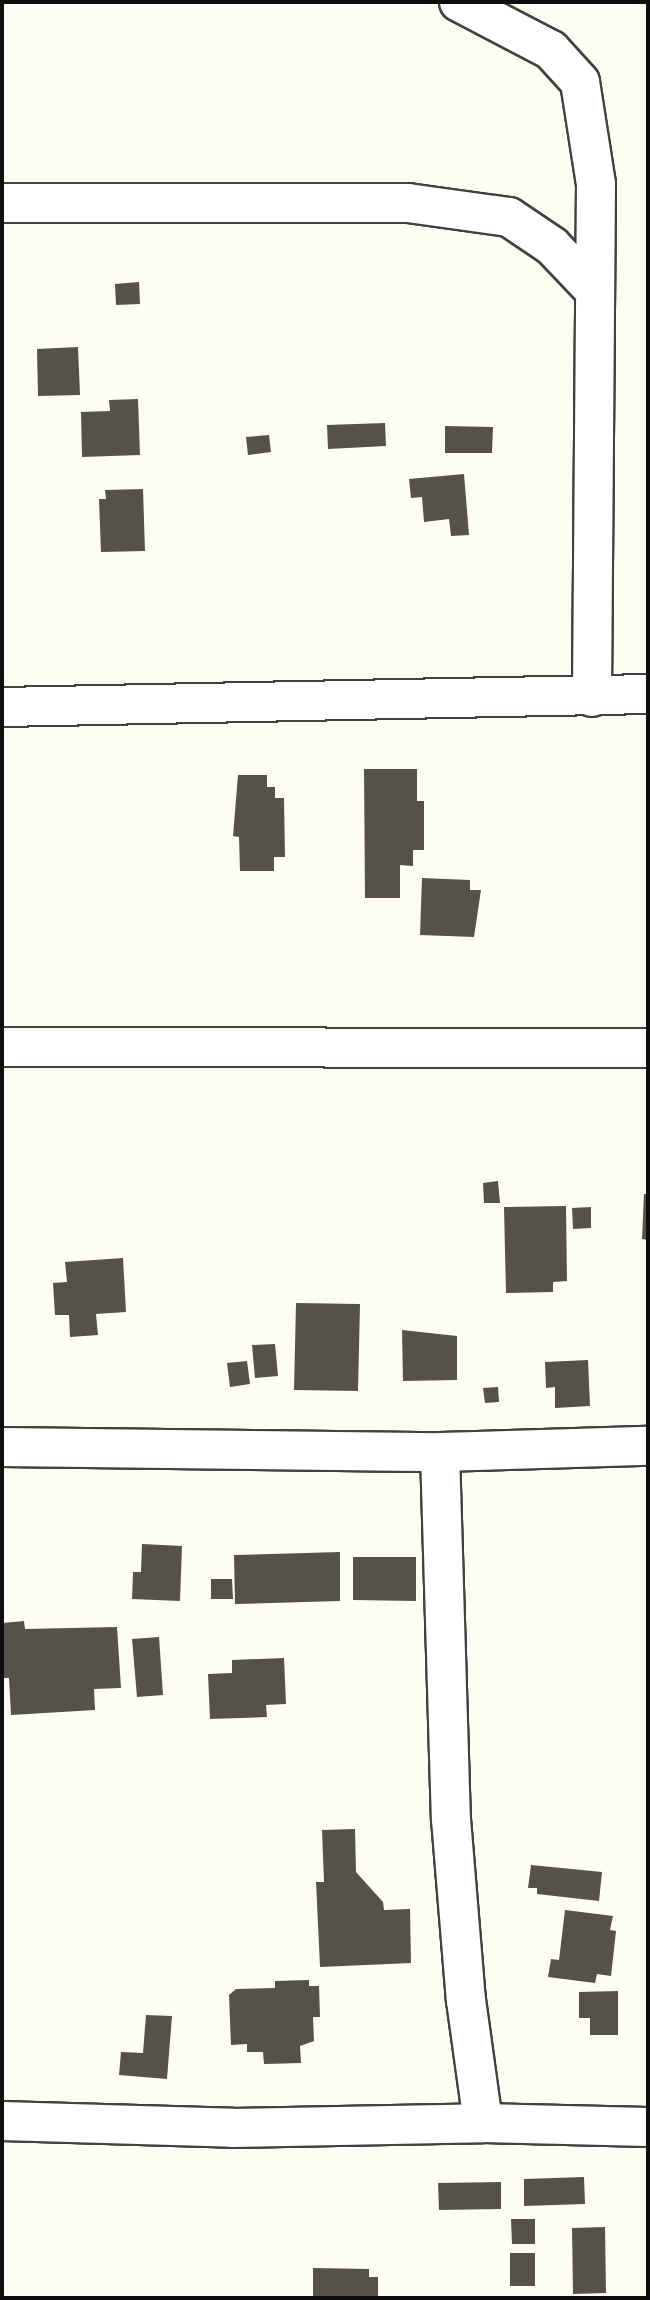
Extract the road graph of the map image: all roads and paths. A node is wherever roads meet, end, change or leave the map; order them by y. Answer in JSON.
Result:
{"nodes":[{"id":1,"x":459,"y":2,"type":"edge"},
{"id":2,"x":2,"y":204,"type":"edge"},
{"id":3,"x":592,"y":288,"type":"junction"},
{"id":4,"x":648,"y":694,"type":"edge"},
{"id":5,"x":592,"y":697,"type":"junction"},
{"id":6,"x":2,"y":707,"type":"edge"},
{"id":7,"x":2,"y":1047,"type":"edge"},
{"id":8,"x":648,"y":1048,"type":"edge"},
{"id":9,"x":648,"y":1446,"type":"edge"},
{"id":10,"x":2,"y":1447,"type":"edge"},
{"id":11,"x":440,"y":1452,"type":"junction"},
{"id":12,"x":2,"y":2121,"type":"edge"},
{"id":13,"x":483,"y":2123,"type":"junction"},
{"id":14,"x":648,"y":2127,"type":"edge"}],
"edges":[{"from":1,"to":3,"type":"street"},
{"from":2,"to":3,"type":"street"},
{"from":3,"to":5,"type":"street"},
{"from":4,"to":5,"type":"street"},
{"from":5,"to":6,"type":"street"},
{"from":7,"to":8,"type":"street"},
{"from":9,"to":11,"type":"street"},
{"from":10,"to":11,"type":"street"},
{"from":11,"to":13,"type":"street"},
{"from":12,"to":13,"type":"street"},
{"from":13,"to":14,"type":"street"}]}
